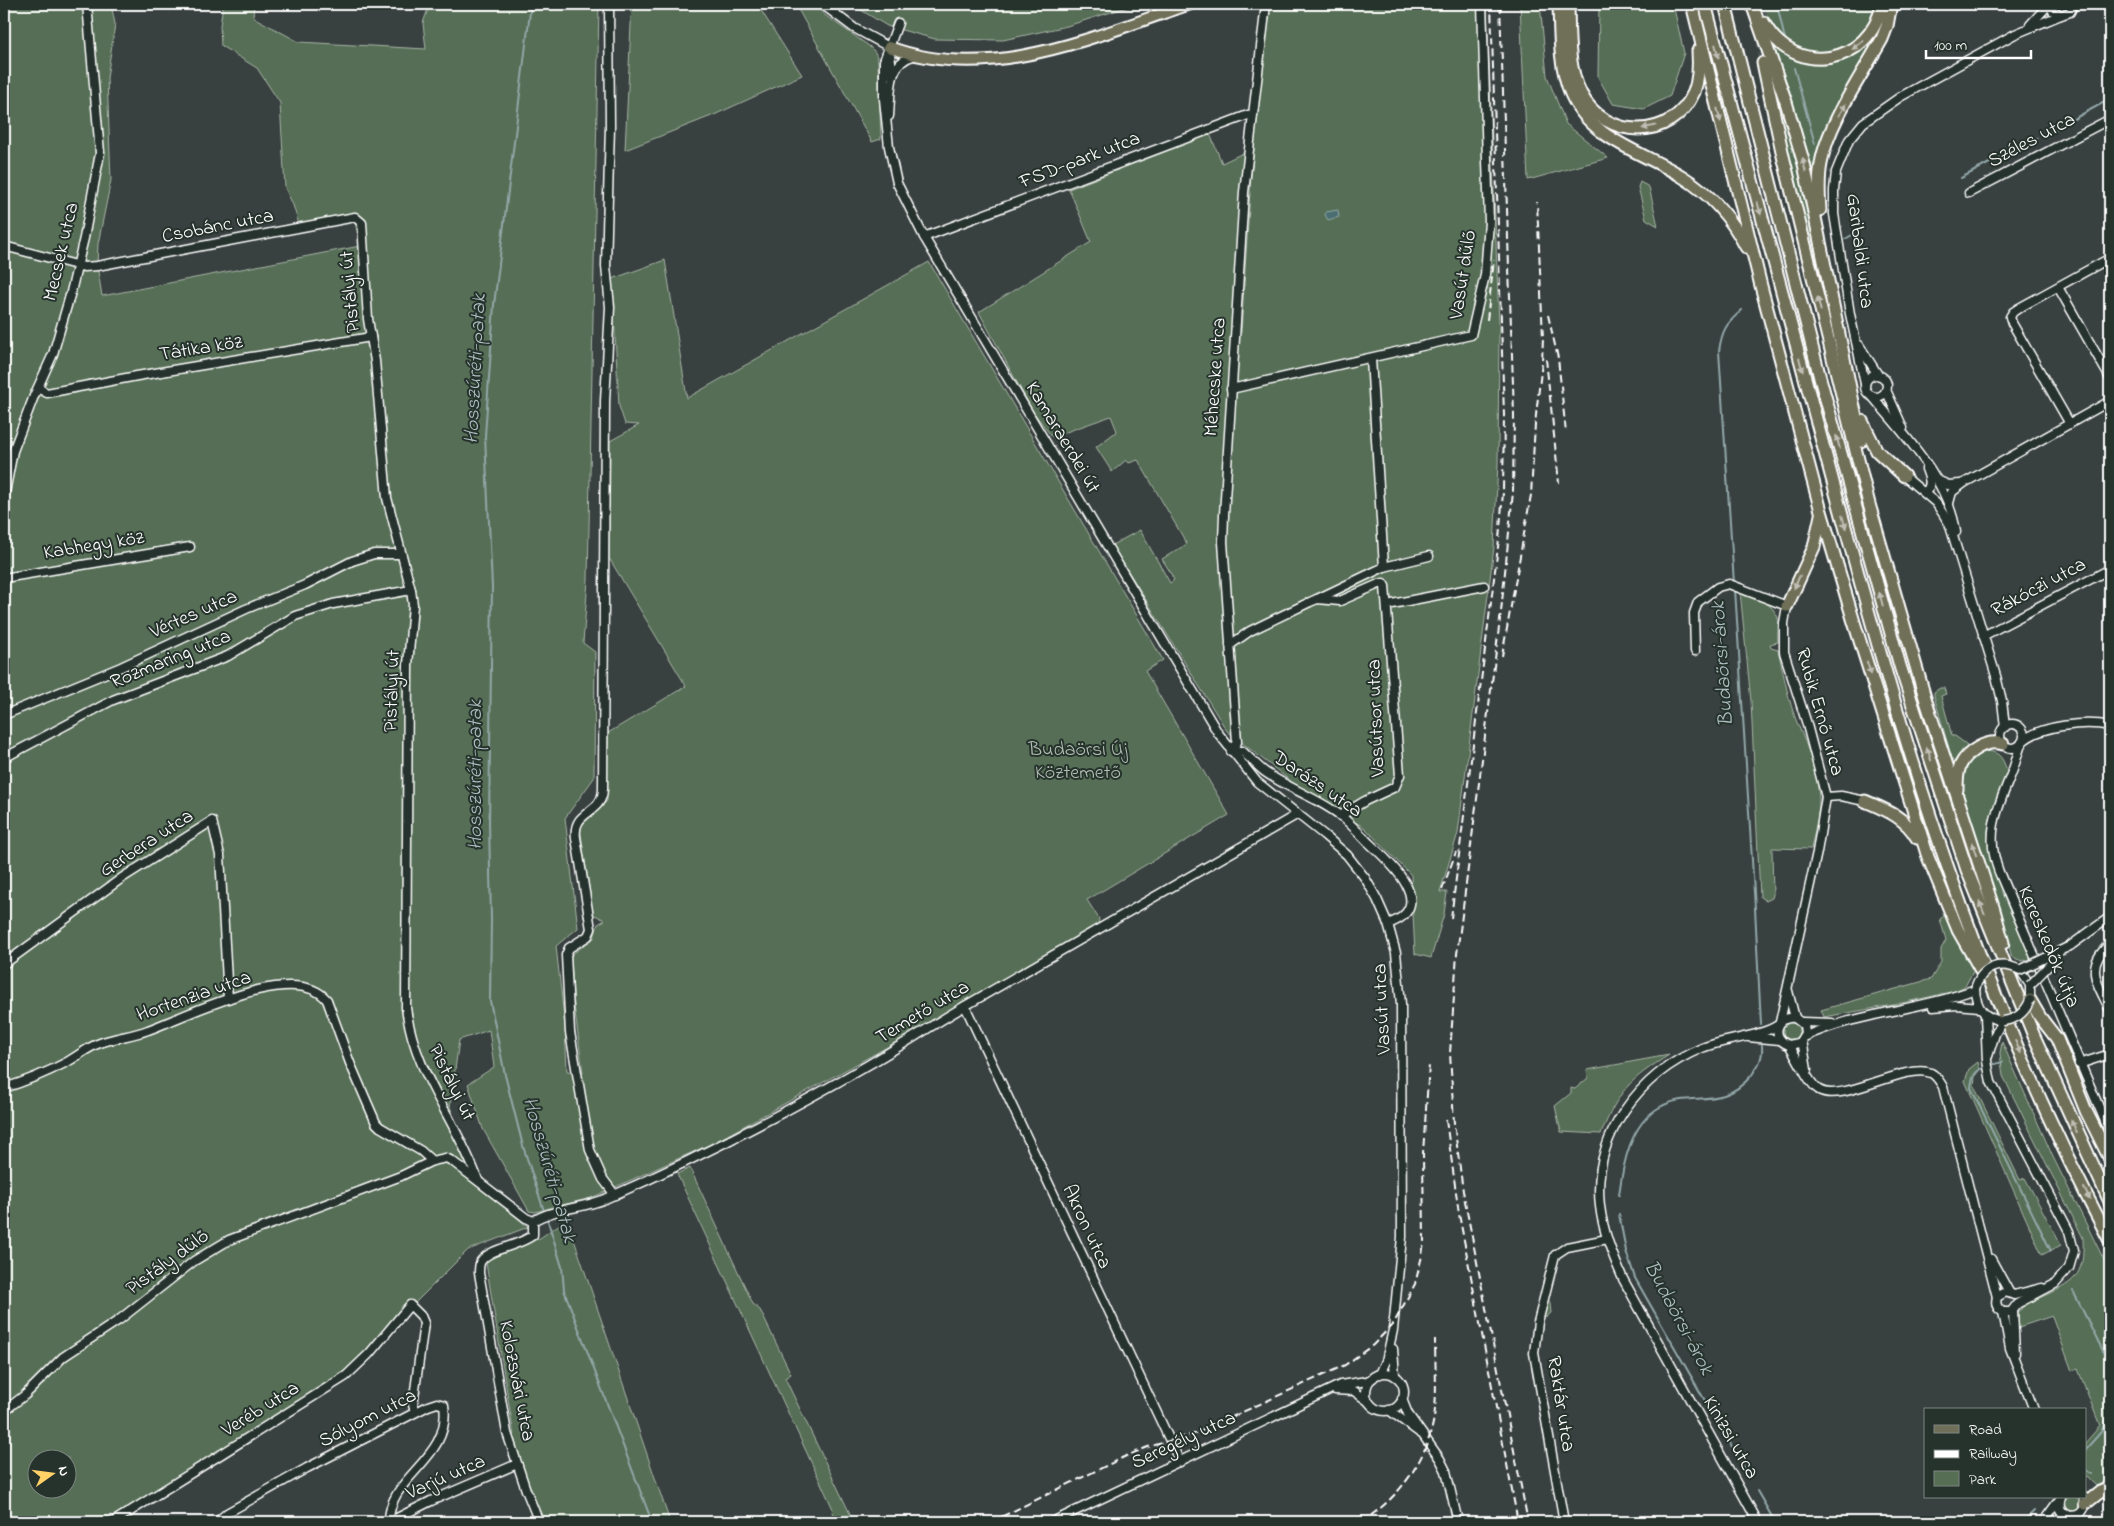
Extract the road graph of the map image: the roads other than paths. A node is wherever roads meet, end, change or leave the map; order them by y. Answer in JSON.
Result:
{"nodes":[{"id":1,"x":87,"y":4,"type":"edge"},
{"id":2,"x":609,"y":4,"type":"edge"},
{"id":3,"x":822,"y":4,"type":"edge"},
{"id":4,"x":1190,"y":4,"type":"edge"},
{"id":5,"x":1266,"y":4,"type":"edge"},
{"id":6,"x":1482,"y":4,"type":"edge"},
{"id":7,"x":1559,"y":4,"type":"edge"},
{"id":8,"x":1568,"y":4,"type":"edge"},
{"id":9,"x":1692,"y":4,"type":"edge"},
{"id":10,"x":1705,"y":4,"type":"edge"},
{"id":11,"x":1725,"y":4,"type":"edge"},
{"id":12,"x":1753,"y":4,"type":"edge"},
{"id":13,"x":1882,"y":4,"type":"edge"},
{"id":14,"x":1891,"y":4,"type":"edge"},
{"id":15,"x":2049,"y":4,"type":"edge"},
{"id":16,"x":2074,"y":4,"type":"edge"},
{"id":17,"x":2061,"y":15,"type":"junction"},
{"id":18,"x":1695,"y":17,"type":"junction"},
{"id":19,"x":898,"y":24,"type":"dead end"},
{"id":20,"x":2025,"y":30,"type":"junction"},
{"id":21,"x":889,"y":47,"type":"junction"},
{"id":22,"x":913,"y":56,"type":"junction"},
{"id":23,"x":1763,"y":63,"type":"tunnel mouth"},
{"id":24,"x":892,"y":82,"type":"junction"},
{"id":25,"x":1248,"y":115,"type":"dead end"},
{"id":26,"x":2110,"y":118,"type":"edge"},
{"id":27,"x":888,"y":133,"type":"junction"},
{"id":28,"x":1969,"y":193,"type":"dead end"},
{"id":29,"x":362,"y":223,"type":"joint"},
{"id":30,"x":924,"y":237,"type":"junction"},
{"id":31,"x":4,"y":246,"type":"edge"},
{"id":32,"x":1822,"y":247,"type":"junction"},
{"id":33,"x":2110,"y":258,"type":"edge"},
{"id":34,"x":78,"y":264,"type":"junction"},
{"id":35,"x":1761,"y":286,"type":"junction"},
{"id":36,"x":2058,"y":287,"type":"junction"},
{"id":37,"x":371,"y":337,"type":"junction"},
{"id":38,"x":1856,"y":338,"type":"junction"},
{"id":39,"x":1371,"y":358,"type":"junction"},
{"id":40,"x":1878,"y":375,"type":"junction"},
{"id":41,"x":2110,"y":378,"type":"edge"},
{"id":42,"x":1850,"y":384,"type":"junction"},
{"id":43,"x":1865,"y":384,"type":"junction"},
{"id":44,"x":38,"y":388,"type":"junction"},
{"id":45,"x":1231,"y":389,"type":"junction"},
{"id":46,"x":1886,"y":390,"type":"junction"},
{"id":47,"x":1872,"y":396,"type":"junction"},
{"id":48,"x":2110,"y":402,"type":"edge"},
{"id":49,"x":2070,"y":424,"type":"junction"},
{"id":50,"x":1913,"y":447,"type":"junction"},
{"id":51,"x":1924,"y":462,"type":"junction"},
{"id":52,"x":1904,"y":476,"type":"joint"},
{"id":53,"x":1937,"y":480,"type":"junction"},
{"id":54,"x":1964,"y":483,"type":"junction"},
{"id":55,"x":1925,"y":492,"type":"junction"},
{"id":56,"x":4,"y":498,"type":"edge"},
{"id":57,"x":1949,"y":503,"type":"junction"},
{"id":58,"x":1821,"y":511,"type":"junction"},
{"id":59,"x":1956,"y":545,"type":"junction"},
{"id":60,"x":190,"y":547,"type":"dead end"},
{"id":61,"x":400,"y":554,"type":"junction"},
{"id":62,"x":1885,"y":555,"type":"junction"},
{"id":63,"x":1430,"y":556,"type":"dead end"},
{"id":64,"x":1384,"y":567,"type":"junction"},
{"id":65,"x":2110,"y":569,"type":"edge"},
{"id":66,"x":4,"y":578,"type":"edge"},
{"id":67,"x":1484,"y":586,"type":"dead end"},
{"id":68,"x":411,"y":590,"type":"junction"},
{"id":69,"x":1317,"y":599,"type":"junction"},
{"id":70,"x":1387,"y":605,"type":"junction"},
{"id":71,"x":1787,"y":606,"type":"junction"},
{"id":72,"x":1984,"y":636,"type":"junction"},
{"id":73,"x":1230,"y":645,"type":"junction"},
{"id":74,"x":1695,"y":652,"type":"dead end"},
{"id":75,"x":2002,"y":701,"type":"junction"},
{"id":76,"x":4,"y":715,"type":"edge"},
{"id":77,"x":2110,"y":726,"type":"edge"},
{"id":78,"x":2005,"y":727,"type":"junction"},
{"id":79,"x":2018,"y":727,"type":"junction"},
{"id":80,"x":2044,"y":730,"type":"junction"},
{"id":81,"x":2022,"y":742,"type":"junction"},
{"id":82,"x":2005,"y":745,"type":"junction"},
{"id":83,"x":1231,"y":751,"type":"junction"},
{"id":84,"x":4,"y":758,"type":"edge"},
{"id":85,"x":2013,"y":769,"type":"junction"},
{"id":86,"x":1956,"y":796,"type":"junction"},
{"id":87,"x":1826,"y":797,"type":"junction"},
{"id":88,"x":1865,"y":801,"type":"joint"},
{"id":89,"x":1298,"y":814,"type":"junction"},
{"id":90,"x":1340,"y":816,"type":"junction"},
{"id":91,"x":1928,"y":857,"type":"junction"},
{"id":92,"x":2108,"y":919,"type":"edge"},
{"id":93,"x":1388,"y":924,"type":"junction"},
{"id":94,"x":2110,"y":944,"type":"edge"},
{"id":95,"x":2070,"y":946,"type":"junction"},
{"id":96,"x":4,"y":964,"type":"edge"},
{"id":97,"x":2020,"y":970,"type":"junction"},
{"id":98,"x":2030,"y":985,"type":"junction"},
{"id":99,"x":1992,"y":986,"type":"junction"},
{"id":100,"x":2012,"y":986,"type":"junction"},
{"id":101,"x":1788,"y":989,"type":"junction"},
{"id":102,"x":1975,"y":989,"type":"junction"},
{"id":103,"x":228,"y":999,"type":"junction"},
{"id":104,"x":2030,"y":1000,"type":"junction"},
{"id":105,"x":965,"y":1006,"type":"junction"},
{"id":106,"x":1979,"y":1007,"type":"junction"},
{"id":107,"x":1916,"y":1008,"type":"junction"},
{"id":108,"x":2110,"y":1010,"type":"edge"},
{"id":109,"x":1985,"y":1015,"type":"junction"},
{"id":110,"x":1798,"y":1020,"type":"junction"},
{"id":111,"x":2002,"y":1021,"type":"junction"},
{"id":112,"x":1842,"y":1022,"type":"junction"},
{"id":113,"x":1779,"y":1024,"type":"junction"},
{"id":114,"x":1741,"y":1037,"type":"junction"},
{"id":115,"x":1803,"y":1038,"type":"junction"},
{"id":116,"x":1780,"y":1040,"type":"junction"},
{"id":117,"x":1789,"y":1045,"type":"junction"},
{"id":118,"x":2110,"y":1054,"type":"edge"},
{"id":119,"x":1987,"y":1061,"type":"junction"},
{"id":120,"x":2079,"y":1064,"type":"junction"},
{"id":121,"x":1807,"y":1075,"type":"junction"},
{"id":122,"x":4,"y":1088,"type":"edge"},
{"id":123,"x":2110,"y":1133,"type":"edge"},
{"id":124,"x":466,"y":1151,"type":"junction"},
{"id":125,"x":2110,"y":1159,"type":"edge"},
{"id":126,"x":432,"y":1161,"type":"junction"},
{"id":127,"x":452,"y":1161,"type":"junction"},
{"id":128,"x":478,"y":1180,"type":"junction"},
{"id":129,"x":615,"y":1194,"type":"junction"},
{"id":130,"x":2110,"y":1202,"type":"edge"},
{"id":131,"x":533,"y":1221,"type":"junction"},
{"id":132,"x":1607,"y":1239,"type":"junction"},
{"id":133,"x":2110,"y":1241,"type":"edge"},
{"id":134,"x":1986,"y":1249,"type":"junction"},
{"id":135,"x":2055,"y":1284,"type":"junction"},
{"id":136,"x":2012,"y":1293,"type":"junction"},
{"id":137,"x":1997,"y":1297,"type":"junction"},
{"id":138,"x":2015,"y":1307,"type":"junction"},
{"id":139,"x":2003,"y":1312,"type":"junction"},
{"id":140,"x":1393,"y":1330,"type":"junction"},
{"id":141,"x":2016,"y":1363,"type":"junction"},
{"id":142,"x":1377,"y":1376,"type":"junction"},
{"id":143,"x":1395,"y":1376,"type":"junction"},
{"id":144,"x":1331,"y":1390,"type":"junction"},
{"id":145,"x":1402,"y":1399,"type":"junction"},
{"id":146,"x":1370,"y":1402,"type":"junction"},
{"id":147,"x":2033,"y":1408,"type":"edge"},
{"id":148,"x":1389,"y":1410,"type":"junction"},
{"id":149,"x":4,"y":1411,"type":"edge"},
{"id":150,"x":415,"y":1412,"type":"junction"},
{"id":151,"x":1422,"y":1434,"type":"junction"},
{"id":152,"x":1180,"y":1462,"type":"junction"},
{"id":153,"x":517,"y":1464,"type":"junction"},
{"id":154,"x":2110,"y":1488,"type":"edge"},
{"id":155,"x":2060,"y":1499,"type":"edge"},
{"id":156,"x":2085,"y":1501,"type":"edge"},
{"id":157,"x":2068,"y":1516,"type":"junction"},
{"id":158,"x":222,"y":1521,"type":"edge"},
{"id":159,"x":113,"y":1522,"type":"edge"},
{"id":160,"x":389,"y":1522,"type":"edge"},
{"id":161,"x":539,"y":1522,"type":"edge"},
{"id":162,"x":1052,"y":1522,"type":"edge"},
{"id":163,"x":1458,"y":1522,"type":"edge"},
{"id":164,"x":1564,"y":1522,"type":"edge"},
{"id":165,"x":1758,"y":1522,"type":"edge"},
{"id":166,"x":2043,"y":1522,"type":"edge"},
{"id":167,"x":2052,"y":1522,"type":"edge"}],
"edges":[{"from":1,"to":34,"type":"street","name":"Mecsek utca"},
{"from":2,"to":129,"type":"street"},
{"from":3,"to":21,"type":"street"},
{"from":4,"to":22,"type":"main road"},
{"from":5,"to":45,"type":"street","name":"Méhecske utca"},
{"from":6,"to":39,"type":"street","name":"Vasút dűlő"},
{"from":7,"to":35,"type":"highway"},
{"from":18,"to":8,"type":"highway","one_way":true},
{"from":9,"to":18,"type":"highway"},
{"from":10,"to":99,"type":"highway","one_way":true},
{"from":100,"to":11,"type":"highway","one_way":true},
{"from":13,"to":12,"type":"highway","one_way":true},
{"from":32,"to":12,"type":"highway","one_way":true},
{"from":32,"to":14,"type":"highway","one_way":true},
{"from":15,"to":17,"type":"street"},
{"from":15,"to":20,"type":"street","name":"Garibaldi utca"},
{"from":16,"to":17,"type":"street","name":"Garibaldi utca"},
{"from":17,"to":20,"type":"street","name":"Garibaldi utca"},
{"from":18,"to":35,"type":"highway","one_way":true},
{"from":19,"to":21,"type":"street"},
{"from":20,"to":38,"type":"street","name":"Garibaldi utca"},
{"from":21,"to":22,"type":"main road"},
{"from":21,"to":24,"type":"street","name":"Kamaraerdei út"},
{"from":21,"to":27,"type":"street","name":"Kamaraerdei út"},
{"from":22,"to":24,"type":"street","name":"Kamaraerdei út"},
{"from":62,"to":23,"type":"highway","one_way":true},
{"from":24,"to":27,"type":"street","name":"Kamaraerdei út"},
{"from":25,"to":30,"type":"street","name":"FSD-park utca"},
{"from":26,"to":28,"type":"street","name":"Széles utca"},
{"from":27,"to":30,"type":"street","name":"Kamaraerdei út"},
{"from":29,"to":34,"type":"street","name":"Csobánc utca"},
{"from":29,"to":37,"type":"street","name":"Pistályi út"},
{"from":30,"to":83,"type":"street","name":"Kamaraerdei út"},
{"from":31,"to":34,"type":"street","name":"Csobánc utca"},
{"from":32,"to":42,"type":"highway"},
{"from":33,"to":36,"type":"street"},
{"from":34,"to":44,"type":"street","name":"Mecsek utca"},
{"from":35,"to":58,"type":"highway"},
{"from":36,"to":41,"type":"street"},
{"from":36,"to":49,"type":"street"},
{"from":37,"to":44,"type":"street","name":"Tátika köz"},
{"from":37,"to":61,"type":"street","name":"Pistályi út"},
{"from":38,"to":40,"type":"street","name":"Garibaldi utca"},
{"from":38,"to":43,"type":"street","name":"Garibaldi utca"},
{"from":39,"to":45,"type":"street","name":"Vasút dűlő"},
{"from":39,"to":64,"type":"street"},
{"from":40,"to":43,"type":"street"},
{"from":40,"to":46,"type":"street"},
{"from":42,"to":52,"type":"highway"},
{"from":42,"to":62,"type":"highway"},
{"from":43,"to":47,"type":"street"},
{"from":44,"to":56,"type":"street","name":"Mecsek utca"},
{"from":45,"to":73,"type":"street","name":"Méhecske utca"},
{"from":46,"to":47,"type":"street"},
{"from":46,"to":50,"type":"street"},
{"from":47,"to":50,"type":"street"},
{"from":48,"to":49,"type":"street"},
{"from":49,"to":54,"type":"street"},
{"from":50,"to":51,"type":"street"},
{"from":51,"to":53,"type":"street"},
{"from":51,"to":55,"type":"street"},
{"from":52,"to":55,"type":"street"},
{"from":53,"to":54,"type":"street"},
{"from":53,"to":57,"type":"street"},
{"from":54,"to":57,"type":"street"},
{"from":55,"to":59,"type":"street"},
{"from":57,"to":59,"type":"street"},
{"from":58,"to":71,"type":"highway","one_way":true},
{"from":58,"to":91,"type":"highway","one_way":true},
{"from":59,"to":72,"type":"street"},
{"from":60,"to":66,"type":"street","name":"Kabhegy köz"},
{"from":61,"to":68,"type":"street","name":"Pistályi út"},
{"from":61,"to":76,"type":"street","name":"Vértes utca"},
{"from":62,"to":86,"type":"highway"},
{"from":63,"to":64,"type":"street"},
{"from":64,"to":69,"type":"street"},
{"from":65,"to":72,"type":"street","name":"Rákóczi utca"},
{"from":67,"to":70,"type":"street"},
{"from":68,"to":84,"type":"street","name":"Rozmaring utca"},
{"from":68,"to":124,"type":"street","name":"Pistályi út"},
{"from":69,"to":70,"type":"street","name":"Vasútsor utca"},
{"from":69,"to":73,"type":"street"},
{"from":70,"to":90,"type":"street","name":"Vasútsor utca"},
{"from":71,"to":74,"type":"street"},
{"from":71,"to":87,"type":"street","name":"Rubik Ernő utca"},
{"from":72,"to":75,"type":"street"},
{"from":73,"to":83,"type":"street","name":"Méhecske utca"},
{"from":75,"to":78,"type":"street"},
{"from":75,"to":79,"type":"street"},
{"from":77,"to":80,"type":"street"},
{"from":78,"to":79,"type":"street"},
{"from":78,"to":82,"type":"street"},
{"from":79,"to":80,"type":"street"},
{"from":79,"to":81,"type":"street"},
{"from":80,"to":81,"type":"street"},
{"from":81,"to":82,"type":"street"},
{"from":81,"to":85,"type":"street","name":"Kereskedők útja"},
{"from":82,"to":85,"type":"street"},
{"from":82,"to":86,"type":"highway"},
{"from":83,"to":89,"type":"street","name":"Vasút utca"},
{"from":83,"to":90,"type":"street","name":"Darázs utca"},
{"from":85,"to":120,"type":"street","name":"Kereskedők útja"},
{"from":100,"to":86,"type":"highway","one_way":true},
{"from":87,"to":88,"type":"street","name":"Rubik Ernő utca"},
{"from":87,"to":101,"type":"street","name":"Rubik Ernő utca"},
{"from":88,"to":91,"type":"highway"},
{"from":89,"to":93,"type":"street","name":"Vasút utca"},
{"from":89,"to":105,"type":"street","name":"Temető utca"},
{"from":90,"to":93,"type":"street","name":"Darázs utca"},
{"from":91,"to":99,"type":"highway"},
{"from":92,"to":95,"type":"street"},
{"from":93,"to":140,"type":"street","name":"Vasút utca"},
{"from":94,"to":108,"type":"street"},
{"from":95,"to":97,"type":"street","bridge":true},
{"from":95,"to":98,"type":"street","bridge":true},
{"from":96,"to":103,"type":"street","name":"Gerbera utca"},
{"from":97,"to":98,"type":"street"},
{"from":97,"to":102,"type":"street","bridge":true},
{"from":98,"to":104,"type":"street"},
{"from":99,"to":133,"type":"highway","one_way":true},
{"from":130,"to":100,"type":"highway","one_way":true},
{"from":101,"to":110,"type":"street","name":"Rubik Ernő utca"},
{"from":101,"to":113,"type":"street","name":"Rubik Ernő utca"},
{"from":102,"to":106,"type":"street"},
{"from":102,"to":107,"type":"street"},
{"from":103,"to":122,"type":"street","name":"Hortenzia utca"},
{"from":103,"to":126,"type":"street","name":"Hortenzia utca"},
{"from":104,"to":111,"type":"street","bridge":true},
{"from":104,"to":125,"type":"highway"},
{"from":105,"to":129,"type":"street","name":"Temető utca"},
{"from":105,"to":152,"type":"street","name":"Akron utca"},
{"from":106,"to":107,"type":"street"},
{"from":106,"to":109,"type":"street"},
{"from":107,"to":112,"type":"street"},
{"from":109,"to":111,"type":"street"},
{"from":109,"to":119,"type":"street"},
{"from":110,"to":112,"type":"street"},
{"from":110,"to":113,"type":"street"},
{"from":110,"to":115,"type":"street"},
{"from":111,"to":119,"type":"street"},
{"from":112,"to":115,"type":"street"},
{"from":113,"to":114,"type":"street","name":"Kinizsi utca"},
{"from":113,"to":116,"type":"street"},
{"from":114,"to":116,"type":"street"},
{"from":114,"to":132,"type":"street","name":"Kinizsi utca"},
{"from":115,"to":117,"type":"street"},
{"from":115,"to":121,"type":"street"},
{"from":116,"to":117,"type":"street"},
{"from":117,"to":121,"type":"street"},
{"from":118,"to":120,"type":"street"},
{"from":119,"to":135,"type":"street"},
{"from":120,"to":123,"type":"street","name":"Kereskedők útja"},
{"from":121,"to":134,"type":"street"},
{"from":124,"to":127,"type":"street"},
{"from":124,"to":128,"type":"street","name":"Pistályi út"},
{"from":126,"to":127,"type":"street"},
{"from":126,"to":149,"type":"street","name":"Pistály dűlő"},
{"from":127,"to":128,"type":"street"},
{"from":128,"to":131,"type":"street"},
{"from":129,"to":131,"type":"street","name":"Temető utca"},
{"from":131,"to":153,"type":"street","name":"Kolozsvári utca"},
{"from":132,"to":164,"type":"street","name":"Raktár utca"},
{"from":132,"to":165,"type":"street","name":"Kinizsi utca"},
{"from":134,"to":136,"type":"street"},
{"from":134,"to":137,"type":"street"},
{"from":135,"to":136,"type":"street"},
{"from":135,"to":138,"type":"street"},
{"from":136,"to":137,"type":"street"},
{"from":136,"to":138,"type":"street"},
{"from":137,"to":139,"type":"street"},
{"from":138,"to":139,"type":"street"},
{"from":138,"to":141,"type":"street"},
{"from":139,"to":141,"type":"street"},
{"from":140,"to":142,"type":"street","name":"Vasút utca"},
{"from":140,"to":143,"type":"street","name":"Vasút utca"},
{"from":141,"to":147,"type":"street"},
{"from":142,"to":143,"type":"street"},
{"from":142,"to":144,"type":"street","name":"Seregély utca"},
{"from":142,"to":146,"type":"street","name":"Vasút utca"},
{"from":143,"to":145,"type":"street","name":"Vasút utca"},
{"from":144,"to":146,"type":"street"},
{"from":144,"to":152,"type":"street","name":"Seregély utca"},
{"from":145,"to":148,"type":"street"},
{"from":145,"to":151,"type":"street","name":"Vasút utca"},
{"from":146,"to":148,"type":"street","name":"Vasút utca"},
{"from":148,"to":151,"type":"street","name":"Vasút utca"},
{"from":150,"to":158,"type":"street","name":"Sólyom utca"},
{"from":150,"to":159,"type":"street","name":"Veréb utca"},
{"from":150,"to":160,"type":"street","name":"Sólyom utca"},
{"from":151,"to":163,"type":"street","name":"Vasút utca"},
{"from":152,"to":162,"type":"street","name":"Seregély utca"},
{"from":153,"to":160,"type":"street","name":"Varjú utca"},
{"from":153,"to":161,"type":"street","name":"Kolozsvári utca"},
{"from":154,"to":156,"type":"highway"},
{"from":155,"to":157,"type":"street"},
{"from":155,"to":166,"type":"street"},
{"from":156,"to":157,"type":"street"},
{"from":157,"to":167,"type":"street"}]}
